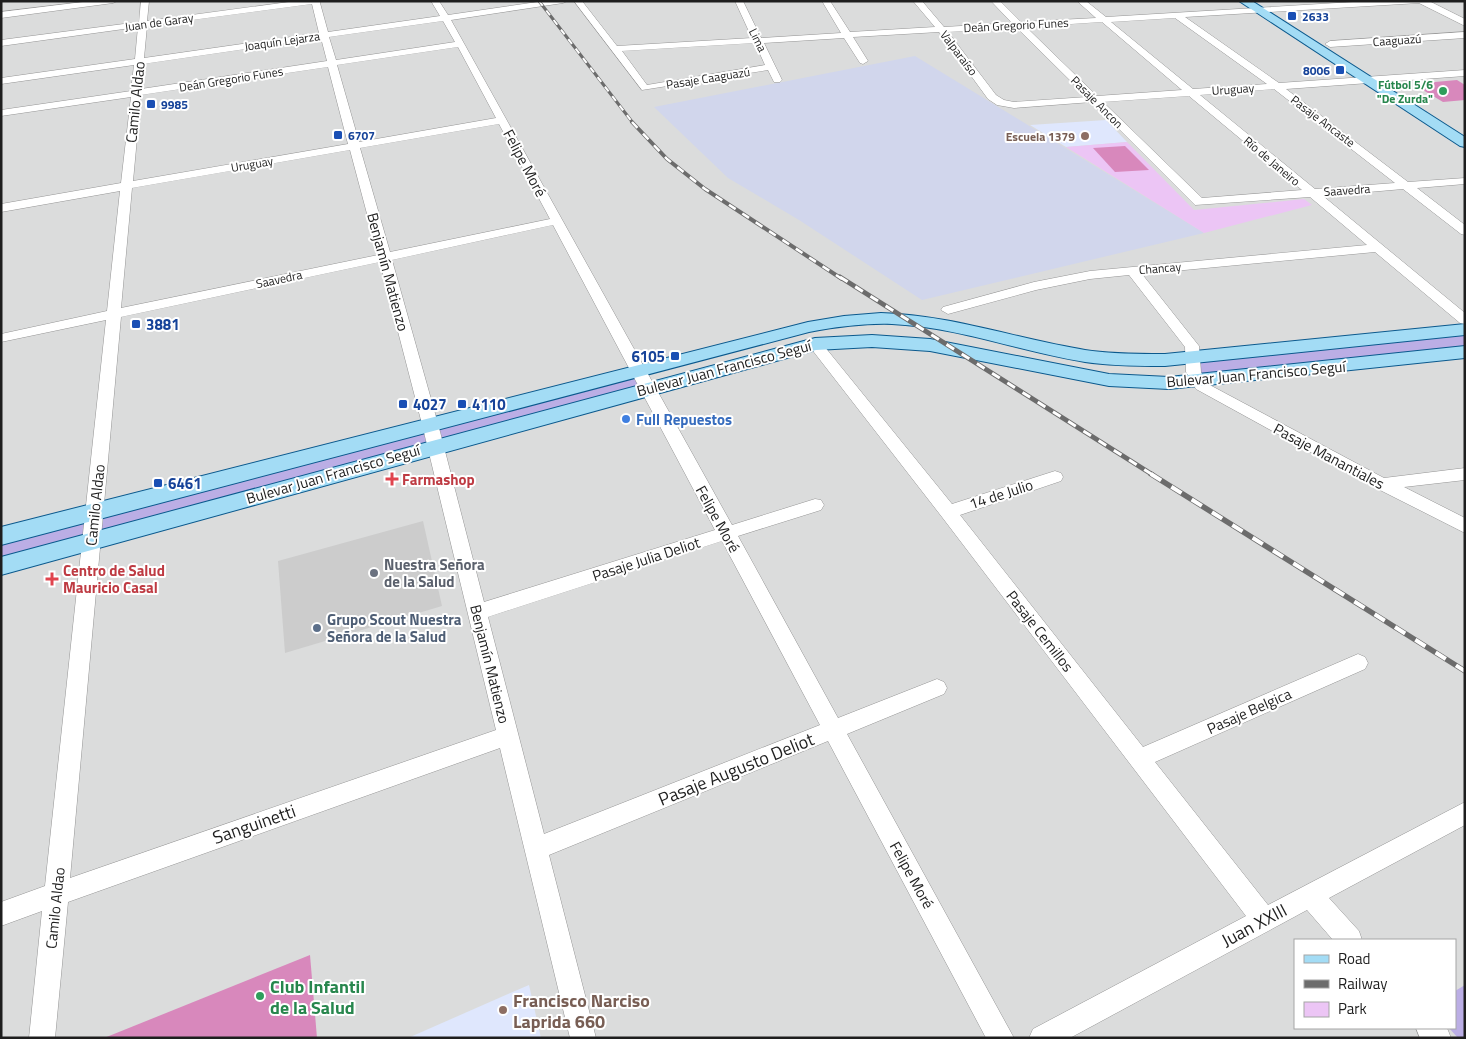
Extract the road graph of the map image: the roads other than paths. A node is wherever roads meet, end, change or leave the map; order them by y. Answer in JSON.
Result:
{"nodes":[{"id":1,"x":113,"y":1,"type":"edge"},
{"id":2,"x":145,"y":1,"type":"edge"},
{"id":3,"x":316,"y":1,"type":"edge"},
{"id":4,"x":435,"y":1,"type":"edge"},
{"id":5,"x":563,"y":1,"type":"edge"},
{"id":6,"x":578,"y":1,"type":"edge"},
{"id":7,"x":738,"y":1,"type":"edge"},
{"id":8,"x":826,"y":1,"type":"edge"},
{"id":9,"x":917,"y":1,"type":"edge"},
{"id":10,"x":995,"y":1,"type":"edge"},
{"id":11,"x":1081,"y":1,"type":"edge"},
{"id":12,"x":1244,"y":1,"type":"edge"},
{"id":13,"x":1416,"y":1,"type":"edge"},
{"id":14,"x":1422,"y":1,"type":"edge"},
{"id":15,"x":1260,"y":6,"type":"edge"},
{"id":16,"x":1275,"y":10,"type":"junction"},
{"id":17,"x":1,"y":15,"type":"edge"},
{"id":18,"x":1178,"y":16,"type":"junction"},
{"id":19,"x":446,"y":17,"type":"junction"},
{"id":20,"x":1104,"y":20,"type":"junction"},
{"id":21,"x":1465,"y":23,"type":"edge"},
{"id":22,"x":143,"y":24,"type":"junction"},
{"id":23,"x":1019,"y":25,"type":"junction"},
{"id":24,"x":942,"y":30,"type":"junction"},
{"id":25,"x":324,"y":35,"type":"junction"},
{"id":26,"x":847,"y":35,"type":"junction"},
{"id":27,"x":1465,"y":35,"type":"edge"},
{"id":28,"x":758,"y":41,"type":"junction"},
{"id":29,"x":1,"y":43,"type":"edge"},
{"id":30,"x":461,"y":44,"type":"junction"},
{"id":31,"x":1330,"y":44,"type":"junction"},
{"id":32,"x":615,"y":49,"type":"junction"},
{"id":33,"x":139,"y":61,"type":"junction"},
{"id":34,"x":863,"y":61,"type":"dead end"},
{"id":35,"x":332,"y":64,"type":"junction"},
{"id":36,"x":771,"y":67,"type":"junction"},
{"id":37,"x":1465,"y":73,"type":"edge"},
{"id":38,"x":1385,"y":79,"type":"junction"},
{"id":39,"x":1,"y":80,"type":"edge"},
{"id":40,"x":776,"y":80,"type":"dead end"},
{"id":41,"x":1366,"y":80,"type":"junction"},
{"id":42,"x":1276,"y":86,"type":"junction"},
{"id":43,"x":1190,"y":92,"type":"junction"},
{"id":44,"x":136,"y":93,"type":"junction"},
{"id":45,"x":1095,"y":99,"type":"junction"},
{"id":46,"x":1001,"y":103,"type":"joint"},
{"id":47,"x":1,"y":113,"type":"edge"},
{"id":48,"x":502,"y":120,"type":"junction"},
{"id":49,"x":1465,"y":129,"type":"edge"},
{"id":50,"x":1465,"y":143,"type":"edge"},
{"id":51,"x":354,"y":146,"type":"junction"},
{"id":52,"x":1465,"y":181,"type":"edge"},
{"id":53,"x":127,"y":186,"type":"junction"},
{"id":54,"x":1407,"y":186,"type":"junction"},
{"id":55,"x":1310,"y":193,"type":"junction"},
{"id":56,"x":1199,"y":202,"type":"joint"},
{"id":57,"x":1,"y":208,"type":"edge"},
{"id":58,"x":556,"y":221,"type":"junction"},
{"id":59,"x":1465,"y":232,"type":"edge"},
{"id":60,"x":1376,"y":248,"type":"junction"},
{"id":61,"x":384,"y":257,"type":"junction"},
{"id":62,"x":1133,"y":270,"type":"junction"},
{"id":63,"x":948,"y":310,"type":"dead end"},
{"id":64,"x":114,"y":314,"type":"junction"},
{"id":65,"x":1465,"y":320,"type":"edge"},
{"id":66,"x":1465,"y":329,"type":"edge"},
{"id":67,"x":1,"y":338,"type":"edge"},
{"id":68,"x":815,"y":344,"type":"junction"},
{"id":69,"x":1465,"y":352,"type":"edge"},
{"id":70,"x":1193,"y":358,"type":"junction"},
{"id":71,"x":642,"y":380,"type":"junction"},
{"id":72,"x":1196,"y":382,"type":"junction"},
{"id":73,"x":430,"y":424,"type":"junction"},
{"id":74,"x":435,"y":446,"type":"junction"},
{"id":75,"x":1465,"y":474,"type":"edge"},
{"id":76,"x":1055,"y":477,"type":"dead end"},
{"id":77,"x":1382,"y":484,"type":"junction"},
{"id":78,"x":815,"y":505,"type":"dead end"},
{"id":79,"x":94,"y":512,"type":"junction"},
{"id":80,"x":948,"y":512,"type":"junction"},
{"id":81,"x":1465,"y":526,"type":"edge"},
{"id":82,"x":726,"y":533,"type":"junction"},
{"id":83,"x":1,"y":536,"type":"edge"},
{"id":84,"x":91,"y":542,"type":"junction"},
{"id":85,"x":1,"y":566,"type":"edge"},
{"id":86,"x":477,"y":612,"type":"junction"},
{"id":87,"x":1358,"y":663,"type":"dead end"},
{"id":88,"x":937,"y":688,"type":"dead end"},
{"id":89,"x":833,"y":730,"type":"junction"},
{"id":90,"x":508,"y":735,"type":"junction"},
{"id":91,"x":1139,"y":759,"type":"junction"},
{"id":92,"x":1465,"y":813,"type":"edge"},
{"id":93,"x":536,"y":849,"type":"junction"},
{"id":94,"x":56,"y":894,"type":"junction"},
{"id":95,"x":1310,"y":896,"type":"junction"},
{"id":96,"x":1,"y":914,"type":"edge"},
{"id":97,"x":1264,"y":920,"type":"junction"},
{"id":98,"x":1349,"y":939,"type":"edge"},
{"id":99,"x":42,"y":1038,"type":"edge"},
{"id":100,"x":583,"y":1038,"type":"edge"},
{"id":101,"x":1001,"y":1038,"type":"edge"},
{"id":102,"x":1042,"y":1038,"type":"edge"}],
"edges":[{"from":1,"to":17,"type":"street"},
{"from":2,"to":22,"type":"street","name":"Camilo Aldao"},
{"from":3,"to":22,"type":"street","name":"Juan de Garay"},
{"from":3,"to":25,"type":"street","name":"Benjamín Matienzo"},
{"from":4,"to":19,"type":"street","name":"Felipe Moré"},
{"from":5,"to":19,"type":"street","name":"Joaquín Lejarza"},
{"from":6,"to":32,"type":"street"},
{"from":7,"to":28,"type":"street","name":"Lima"},
{"from":8,"to":26,"type":"street"},
{"from":9,"to":24,"type":"street","name":"Valparaíso"},
{"from":10,"to":23,"type":"street","name":"Pasaje Ancon"},
{"from":11,"to":20,"type":"street","name":"Río de Janeiro"},
{"from":12,"to":15,"type":"main road"},
{"from":13,"to":16,"type":"street"},
{"from":14,"to":21,"type":"street"},
{"from":15,"to":16,"type":"main road"},
{"from":15,"to":18,"type":"street","name":"Deán Gregorio Funes"},
{"from":15,"to":41,"type":"main road"},
{"from":16,"to":31,"type":"main road"},
{"from":18,"to":20,"type":"street","name":"Deán Gregorio Funes"},
{"from":18,"to":42,"type":"street","name":"Pasaje Ancaste"},
{"from":19,"to":25,"type":"street","name":"Joaquín Lejarza"},
{"from":19,"to":30,"type":"street","name":"Felipe Moré"},
{"from":20,"to":23,"type":"street","name":"Deán Gregorio Funes"},
{"from":20,"to":43,"type":"street","name":"Río de Janeiro"},
{"from":22,"to":29,"type":"street","name":"Juan de Garay"},
{"from":22,"to":33,"type":"street","name":"Camilo Aldao"},
{"from":23,"to":24,"type":"street","name":"Deán Gregorio Funes"},
{"from":23,"to":45,"type":"street","name":"Pasaje Ancon"},
{"from":24,"to":26,"type":"street","name":"Deán Gregorio Funes"},
{"from":24,"to":46,"type":"street","name":"Valparaíso"},
{"from":25,"to":33,"type":"street","name":"Joaquín Lejarza"},
{"from":25,"to":35,"type":"street","name":"Benjamín Matienzo"},
{"from":26,"to":28,"type":"street","name":"Deán Gregorio Funes"},
{"from":26,"to":34,"type":"street"},
{"from":27,"to":31,"type":"street","name":"Caaguazú"},
{"from":28,"to":32,"type":"street","name":"Deán Gregorio Funes"},
{"from":28,"to":36,"type":"street","name":"Lima"},
{"from":30,"to":35,"type":"street","name":"Deán Gregorio Funes"},
{"from":30,"to":48,"type":"street","name":"Felipe Moré"},
{"from":31,"to":38,"type":"main road"},
{"from":32,"to":36,"type":"street","name":"Pasaje Caaguazú"},
{"from":33,"to":39,"type":"street","name":"Joaquín Lejarza"},
{"from":33,"to":44,"type":"street","name":"Camilo Aldao"},
{"from":35,"to":44,"type":"street","name":"Deán Gregorio Funes"},
{"from":35,"to":51,"type":"street","name":"Benjamín Matienzo"},
{"from":36,"to":40,"type":"street","name":"Lima"},
{"from":37,"to":38,"type":"street","name":"Uruguay"},
{"from":38,"to":41,"type":"street","name":"Uruguay"},
{"from":38,"to":49,"type":"main road"},
{"from":41,"to":42,"type":"street","name":"Uruguay"},
{"from":41,"to":50,"type":"main road"},
{"from":42,"to":43,"type":"street","name":"Uruguay"},
{"from":42,"to":54,"type":"street","name":"Pasaje Ancaste"},
{"from":43,"to":45,"type":"street","name":"Uruguay"},
{"from":43,"to":55,"type":"street","name":"Río de Janeiro"},
{"from":44,"to":47,"type":"street","name":"Deán Gregorio Funes"},
{"from":44,"to":53,"type":"street","name":"Camilo Aldao"},
{"from":45,"to":46,"type":"street","name":"Uruguay"},
{"from":45,"to":56,"type":"street","name":"Pasaje Ancon"},
{"from":48,"to":51,"type":"street","name":"Uruguay"},
{"from":48,"to":58,"type":"street","name":"Felipe Moré"},
{"from":51,"to":53,"type":"street","name":"Uruguay"},
{"from":51,"to":61,"type":"street","name":"Benjamín Matienzo"},
{"from":52,"to":54,"type":"street","name":"Saavedra"},
{"from":53,"to":57,"type":"street","name":"Uruguay"},
{"from":53,"to":64,"type":"street","name":"Camilo Aldao"},
{"from":54,"to":55,"type":"street","name":"Saavedra"},
{"from":54,"to":59,"type":"street","name":"Pasaje Ancaste"},
{"from":55,"to":56,"type":"street","name":"Saavedra"},
{"from":55,"to":60,"type":"street","name":"Río de Janeiro"},
{"from":58,"to":61,"type":"street","name":"Saavedra"},
{"from":58,"to":71,"type":"street","name":"Felipe Moré"},
{"from":60,"to":62,"type":"street","name":"Chancay"},
{"from":60,"to":65,"type":"street","name":"Río de Janeiro"},
{"from":61,"to":64,"type":"street","name":"Saavedra"},
{"from":61,"to":73,"type":"street","name":"Benjamín Matienzo"},
{"from":62,"to":63,"type":"street","name":"Chancay"},
{"from":62,"to":70,"type":"street"},
{"from":64,"to":67,"type":"street","name":"Saavedra"},
{"from":64,"to":79,"type":"street","name":"Camilo Aldao"},
{"from":66,"to":70,"type":"main road","name":"Bulevar Juan Francisco Seguí"},
{"from":68,"to":71,"type":"main road","name":"Bulevar Juan Francisco Seguí"},
{"from":68,"to":72,"type":"main road","name":"Bulevar Juan Francisco Seguí"},
{"from":68,"to":80,"type":"street","name":"Pasaje Cemillos"},
{"from":69,"to":72,"type":"main road","name":"Bulevar Juan Francisco Seguí"},
{"from":70,"to":71,"type":"main road","name":"Bulevar Juan Francisco Seguí"},
{"from":70,"to":72,"type":"street"},
{"from":71,"to":73,"type":"main road","name":"Bulevar Juan Francisco Seguí"},
{"from":71,"to":74,"type":"main road","name":"Bulevar Juan Francisco Seguí"},
{"from":71,"to":82,"type":"street","name":"Felipe Moré"},
{"from":72,"to":77,"type":"street","name":"Pasaje Manantiales"},
{"from":73,"to":74,"type":"street","name":"Benjamín Matienzo"},
{"from":73,"to":79,"type":"main road","name":"Bulevar Juan Francisco Seguí"},
{"from":74,"to":84,"type":"main road","name":"Bulevar Juan Francisco Seguí"},
{"from":74,"to":86,"type":"street","name":"Benjamín Matienzo"},
{"from":75,"to":77,"type":"street"},
{"from":76,"to":80,"type":"street","name":"14 de Julio"},
{"from":77,"to":81,"type":"street","name":"Pasaje Manantiales"},
{"from":78,"to":82,"type":"street","name":"Pasaje Julia Deliot"},
{"from":79,"to":83,"type":"main road","name":"Bulevar Juan Francisco Seguí"},
{"from":79,"to":84,"type":"street","name":"Camilo Aldao"},
{"from":80,"to":91,"type":"street","name":"Pasaje Cemillos"},
{"from":82,"to":86,"type":"street","name":"Pasaje Julia Deliot"},
{"from":82,"to":89,"type":"street","name":"Felipe Moré"},
{"from":84,"to":85,"type":"main road","name":"Bulevar Juan Francisco Seguí"},
{"from":84,"to":94,"type":"street","name":"Camilo Aldao"},
{"from":86,"to":90,"type":"street","name":"Benjamín Matienzo"},
{"from":87,"to":91,"type":"street","name":"Pasaje Belgica"},
{"from":88,"to":89,"type":"street","name":"Pasaje Augusto Deliot"},
{"from":89,"to":93,"type":"street","name":"Pasaje Augusto Deliot"},
{"from":89,"to":101,"type":"street","name":"Felipe Moré"},
{"from":90,"to":93,"type":"street","name":"Benjamín Matienzo"},
{"from":90,"to":94,"type":"street","name":"Sanguinetti"},
{"from":91,"to":97,"type":"street","name":"Pasaje Cemillos"},
{"from":92,"to":95,"type":"street","name":"Juan XXIII"},
{"from":93,"to":100,"type":"street","name":"Benjamín Matienzo"},
{"from":94,"to":96,"type":"street","name":"Sanguinetti"},
{"from":94,"to":99,"type":"street","name":"Camilo Aldao"},
{"from":95,"to":97,"type":"street","name":"Juan XXIII"},
{"from":95,"to":98,"type":"street"},
{"from":97,"to":102,"type":"street","name":"Juan XXIII"}]}
